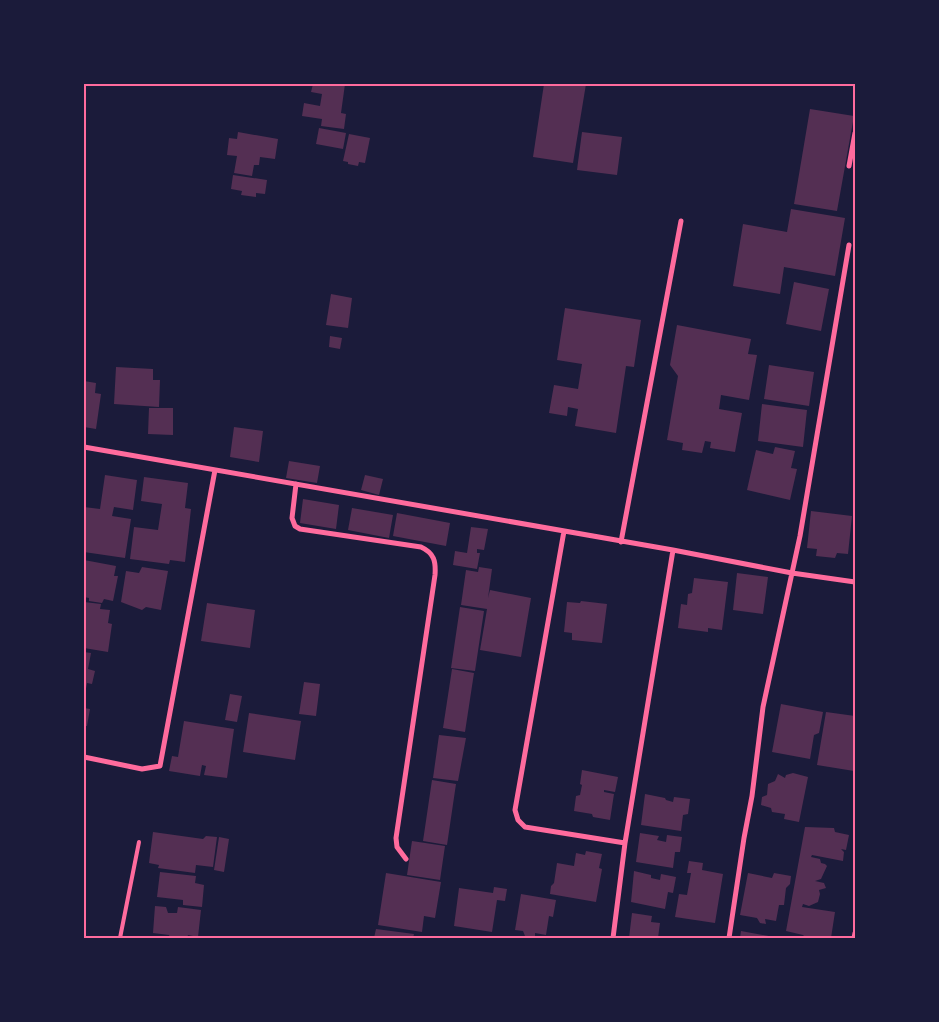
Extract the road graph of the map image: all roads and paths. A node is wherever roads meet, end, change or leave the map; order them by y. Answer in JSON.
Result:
{"nodes":[{"id":1,"x":855,"y":133,"type":"edge"},
{"id":2,"x":849,"y":166,"type":"dead end"},
{"id":3,"x":680,"y":221,"type":"dead end"},
{"id":4,"x":849,"y":245,"type":"dead end"},
{"id":5,"x":84,"y":447,"type":"edge"},
{"id":6,"x":215,"y":470,"type":"junction"},
{"id":7,"x":296,"y":484,"type":"junction"},
{"id":8,"x":564,"y":531,"type":"junction"},
{"id":9,"x":621,"y":542,"type":"junction"},
{"id":10,"x":673,"y":550,"type":"junction"},
{"id":11,"x":792,"y":573,"type":"junction"},
{"id":12,"x":855,"y":582,"type":"edge"},
{"id":13,"x":84,"y":757,"type":"edge"},
{"id":14,"x":139,"y":842,"type":"dead end"},
{"id":15,"x":626,"y":843,"type":"junction"},
{"id":16,"x":406,"y":859,"type":"dead end"},
{"id":17,"x":855,"y":933,"type":"edge"},
{"id":18,"x":120,"y":938,"type":"edge"},
{"id":19,"x":613,"y":938,"type":"edge"},
{"id":20,"x":729,"y":938,"type":"edge"},
{"id":21,"x":854,"y":938,"type":"edge"}],
"edges":[{"from":1,"to":2,"type":"street"},
{"from":3,"to":9,"type":"street"},
{"from":4,"to":11,"type":"street"},
{"from":5,"to":6,"type":"street"},
{"from":6,"to":7,"type":"street"},
{"from":6,"to":13,"type":"street"},
{"from":7,"to":8,"type":"street"},
{"from":7,"to":16,"type":"street"},
{"from":8,"to":9,"type":"street"},
{"from":8,"to":15,"type":"street"},
{"from":9,"to":10,"type":"street"},
{"from":10,"to":11,"type":"street"},
{"from":10,"to":15,"type":"street"},
{"from":11,"to":12,"type":"street"},
{"from":11,"to":20,"type":"street"},
{"from":14,"to":18,"type":"lane"},
{"from":15,"to":19,"type":"street"},
{"from":17,"to":21,"type":"street"}]}
